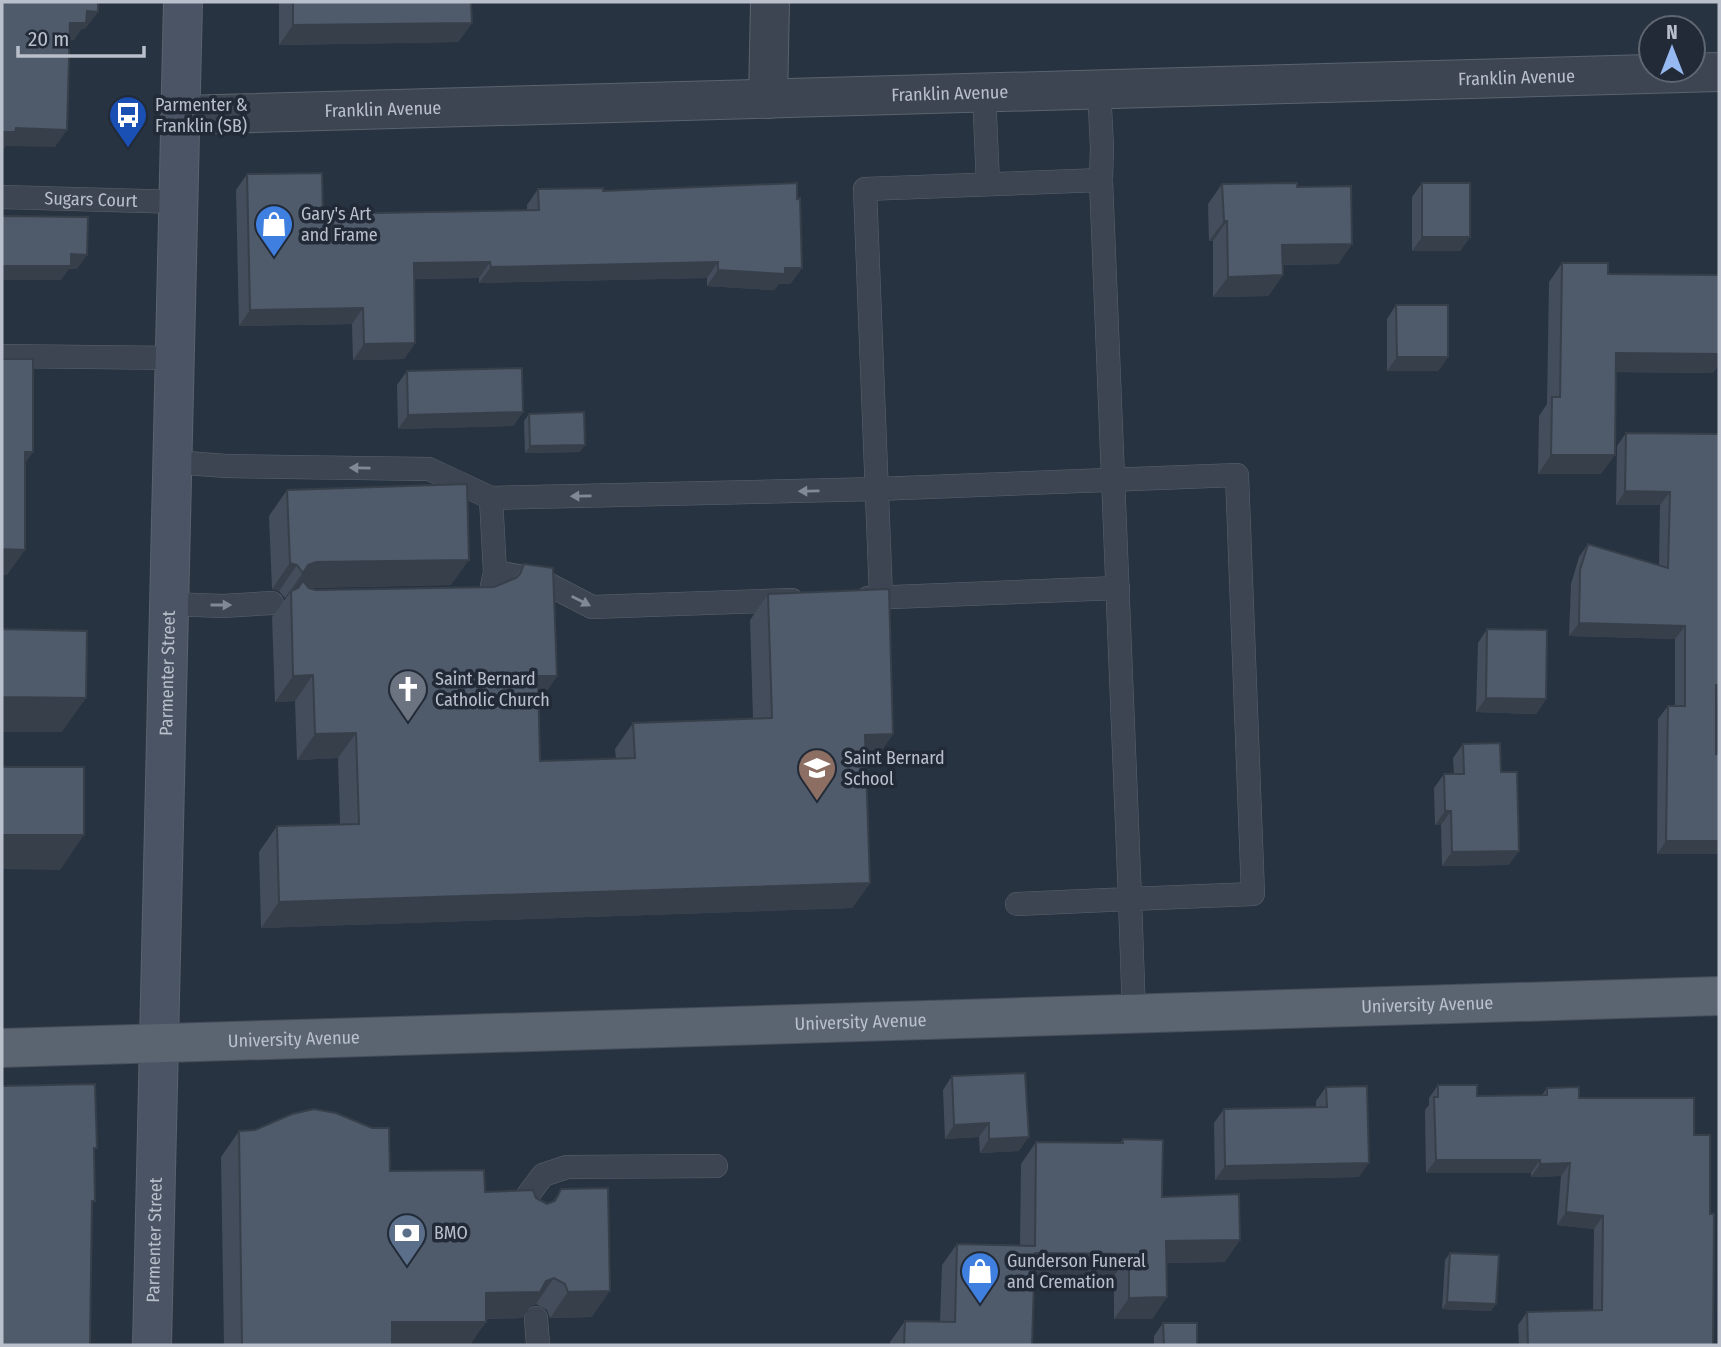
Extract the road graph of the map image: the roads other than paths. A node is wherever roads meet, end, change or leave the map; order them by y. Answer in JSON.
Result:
{"nodes":[{"id":1,"x":183,"y":2,"type":"edge"},
{"id":2,"x":770,"y":2,"type":"edge"},
{"id":3,"x":1719,"y":72,"type":"edge"},
{"id":4,"x":1099,"y":89,"type":"junction"},
{"id":5,"x":984,"y":92,"type":"junction"},
{"id":6,"x":768,"y":99,"type":"junction"},
{"id":7,"x":182,"y":115,"type":"junction"},
{"id":8,"x":1101,"y":180,"type":"junction"},
{"id":9,"x":988,"y":184,"type":"junction"},
{"id":10,"x":2,"y":197,"type":"edge"},
{"id":11,"x":180,"y":202,"type":"junction"},
{"id":12,"x":2,"y":356,"type":"edge"},
{"id":13,"x":176,"y":358,"type":"junction"},
{"id":14,"x":173,"y":462,"type":"junction"},
{"id":15,"x":1113,"y":479,"type":"junction"},
{"id":16,"x":877,"y":489,"type":"junction"},
{"id":17,"x":491,"y":498,"type":"junction"},
{"id":18,"x":495,"y":572,"type":"junction"},
{"id":19,"x":1118,"y":588,"type":"junction"},
{"id":20,"x":881,"y":597,"type":"junction"},
{"id":21,"x":476,"y":598,"type":"edge"},
{"id":22,"x":840,"y":598,"type":"edge"},
{"id":23,"x":812,"y":599,"type":"edge"},
{"id":24,"x":272,"y":603,"type":"dead end"},
{"id":25,"x":169,"y":604,"type":"junction"},
{"id":26,"x":1130,"y":899,"type":"junction"},
{"id":27,"x":1017,"y":904,"type":"dead end"},
{"id":28,"x":1719,"y":996,"type":"edge"},
{"id":29,"x":1134,"y":1014,"type":"junction"},
{"id":30,"x":159,"y":1043,"type":"junction"},
{"id":31,"x":2,"y":1048,"type":"edge"},
{"id":32,"x":716,"y":1166,"type":"dead end"},
{"id":33,"x":529,"y":1216,"type":"edge"},
{"id":34,"x":536,"y":1318,"type":"edge"},
{"id":35,"x":152,"y":1345,"type":"edge"},
{"id":36,"x":538,"y":1345,"type":"edge"}],
"edges":[{"from":1,"to":7,"type":"street","name":"Parmenter Street"},
{"from":2,"to":6,"type":"street"},
{"from":3,"to":4,"type":"street","name":"Franklin Avenue"},
{"from":4,"to":5,"type":"street","name":"Franklin Avenue"},
{"from":4,"to":8,"type":"lane"},
{"from":5,"to":6,"type":"street","name":"Franklin Avenue"},
{"from":5,"to":9,"type":"lane"},
{"from":6,"to":7,"type":"street","name":"Franklin Avenue"},
{"from":7,"to":11,"type":"street","name":"Parmenter Street"},
{"from":8,"to":9,"type":"lane"},
{"from":8,"to":15,"type":"lane"},
{"from":9,"to":16,"type":"lane"},
{"from":10,"to":11,"type":"lane","name":"Sugars Court"},
{"from":11,"to":13,"type":"street","name":"Parmenter Street"},
{"from":12,"to":13,"type":"lane"},
{"from":13,"to":14,"type":"street","name":"Parmenter Street"},
{"from":17,"to":14,"type":"lane","one_way":true},
{"from":14,"to":25,"type":"street","name":"Parmenter Street"},
{"from":15,"to":16,"type":"lane"},
{"from":15,"to":19,"type":"lane"},
{"from":15,"to":26,"type":"lane"},
{"from":16,"to":17,"type":"lane","one_way":true},
{"from":16,"to":20,"type":"lane"},
{"from":17,"to":18,"type":"lane"},
{"from":18,"to":21,"type":"lane"},
{"from":18,"to":23,"type":"lane","one_way":true},
{"from":19,"to":20,"type":"lane"},
{"from":19,"to":26,"type":"lane"},
{"from":20,"to":22,"type":"lane"},
{"from":25,"to":24,"type":"lane","one_way":true},
{"from":25,"to":30,"type":"street","name":"Parmenter Street"},
{"from":26,"to":27,"type":"lane"},
{"from":26,"to":29,"type":"lane"},
{"from":28,"to":29,"type":"main road","name":"University Avenue"},
{"from":29,"to":30,"type":"main road","name":"University Avenue"},
{"from":30,"to":31,"type":"main road","name":"University Avenue"},
{"from":30,"to":35,"type":"street","name":"Parmenter Street"},
{"from":32,"to":33,"type":"lane"},
{"from":34,"to":36,"type":"lane"}]}
